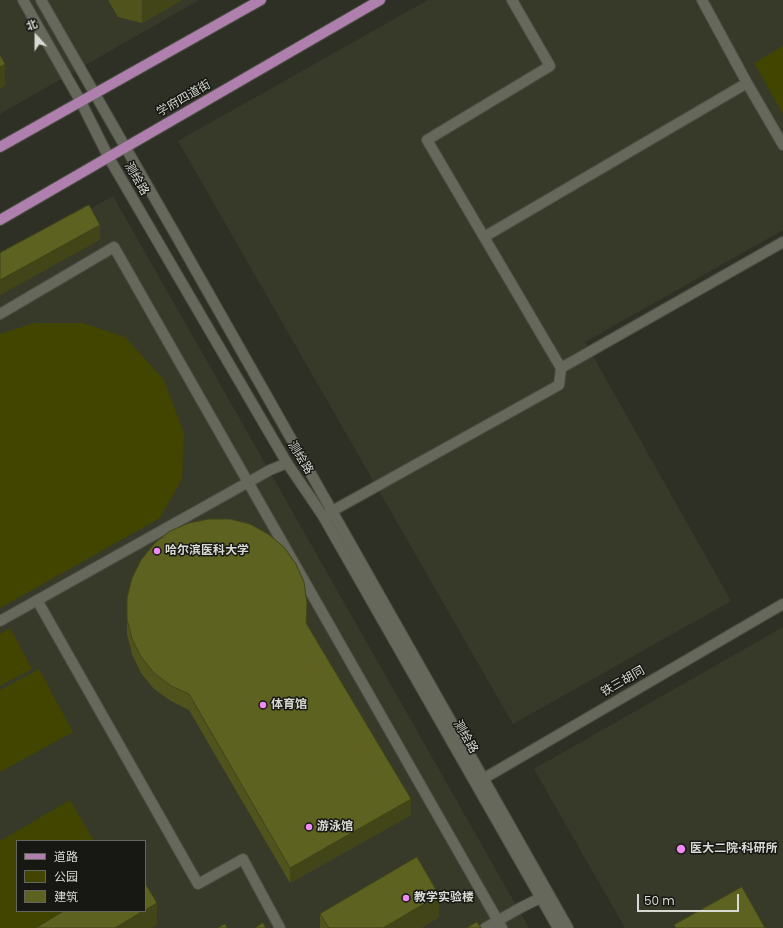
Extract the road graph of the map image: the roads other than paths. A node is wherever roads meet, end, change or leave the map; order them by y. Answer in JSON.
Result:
{"nodes":[{"id":1,"x":23,"y":0,"type":"edge"},
{"id":2,"x":41,"y":0,"type":"edge"},
{"id":3,"x":261,"y":0,"type":"edge"},
{"id":4,"x":380,"y":0,"type":"edge"},
{"id":5,"x":512,"y":0,"type":"edge"},
{"id":6,"x":702,"y":0,"type":"edge"},
{"id":7,"x":747,"y":83,"type":"junction"},
{"id":8,"x":95,"y":94,"type":"junction"},
{"id":9,"x":81,"y":102,"type":"junction"},
{"id":10,"x":783,"y":145,"type":"edge"},
{"id":11,"x":0,"y":147,"type":"edge"},
{"id":12,"x":126,"y":148,"type":"junction"},
{"id":13,"x":109,"y":158,"type":"junction"},
{"id":14,"x":0,"y":220,"type":"edge"},
{"id":15,"x":484,"y":237,"type":"junction"},
{"id":16,"x":783,"y":242,"type":"edge"},
{"id":17,"x":0,"y":314,"type":"edge"},
{"id":18,"x":561,"y":368,"type":"junction"},
{"id":19,"x":287,"y":463,"type":"junction"},
{"id":20,"x":248,"y":482,"type":"junction"},
{"id":21,"x":332,"y":511,"type":"junction"},
{"id":22,"x":323,"y":516,"type":"junction"},
{"id":23,"x":38,"y":600,"type":"junction"},
{"id":24,"x":783,"y":604,"type":"edge"},
{"id":25,"x":0,"y":621,"type":"edge"},
{"id":26,"x":480,"y":781,"type":"junction"},
{"id":27,"x":542,"y":897,"type":"junction"},
{"id":28,"x":500,"y":924,"type":"edge"},
{"id":29,"x":280,"y":928,"type":"edge"},
{"id":30,"x":485,"y":928,"type":"edge"},
{"id":31,"x":558,"y":928,"type":"edge"},
{"id":32,"x":568,"y":928,"type":"edge"}],
"edges":[{"from":1,"to":9,"type":"street","name":"测绘路"},
{"from":2,"to":8,"type":"street","name":"测绘路"},
{"from":3,"to":8,"type":"main road"},
{"from":4,"to":12,"type":"main road","name":"学府四道街"},
{"from":5,"to":15,"type":"street"},
{"from":6,"to":7,"type":"street"},
{"from":7,"to":10,"type":"street"},
{"from":7,"to":15,"type":"street"},
{"from":8,"to":9,"type":"main road"},
{"from":8,"to":12,"type":"street","name":"测绘路"},
{"from":9,"to":11,"type":"main road"},
{"from":9,"to":13,"type":"street","name":"测绘路"},
{"from":12,"to":13,"type":"main road","name":"学府四道街"},
{"from":12,"to":21,"type":"street","name":"测绘路"},
{"from":13,"to":14,"type":"main road","name":"学府四道街"},
{"from":13,"to":19,"type":"street","name":"测绘路"},
{"from":15,"to":18,"type":"street"},
{"from":16,"to":18,"type":"street"},
{"from":17,"to":20,"type":"street"},
{"from":18,"to":21,"type":"street"},
{"from":19,"to":20,"type":"street"},
{"from":19,"to":22,"type":"street","name":"测绘路"},
{"from":20,"to":23,"type":"street"},
{"from":20,"to":28,"type":"street"},
{"from":21,"to":22,"type":"street"},
{"from":21,"to":26,"type":"street","name":"测绘路"},
{"from":22,"to":26,"type":"street","name":"测绘路"},
{"from":23,"to":25,"type":"street"},
{"from":23,"to":29,"type":"street"},
{"from":24,"to":26,"type":"street","name":"铁三胡同"},
{"from":26,"to":27,"type":"street","name":"测绘路"},
{"from":26,"to":32,"type":"street","name":"测绘路"},
{"from":27,"to":28,"type":"street"},
{"from":27,"to":31,"type":"street","name":"测绘路"},
{"from":28,"to":30,"type":"street"}]}
